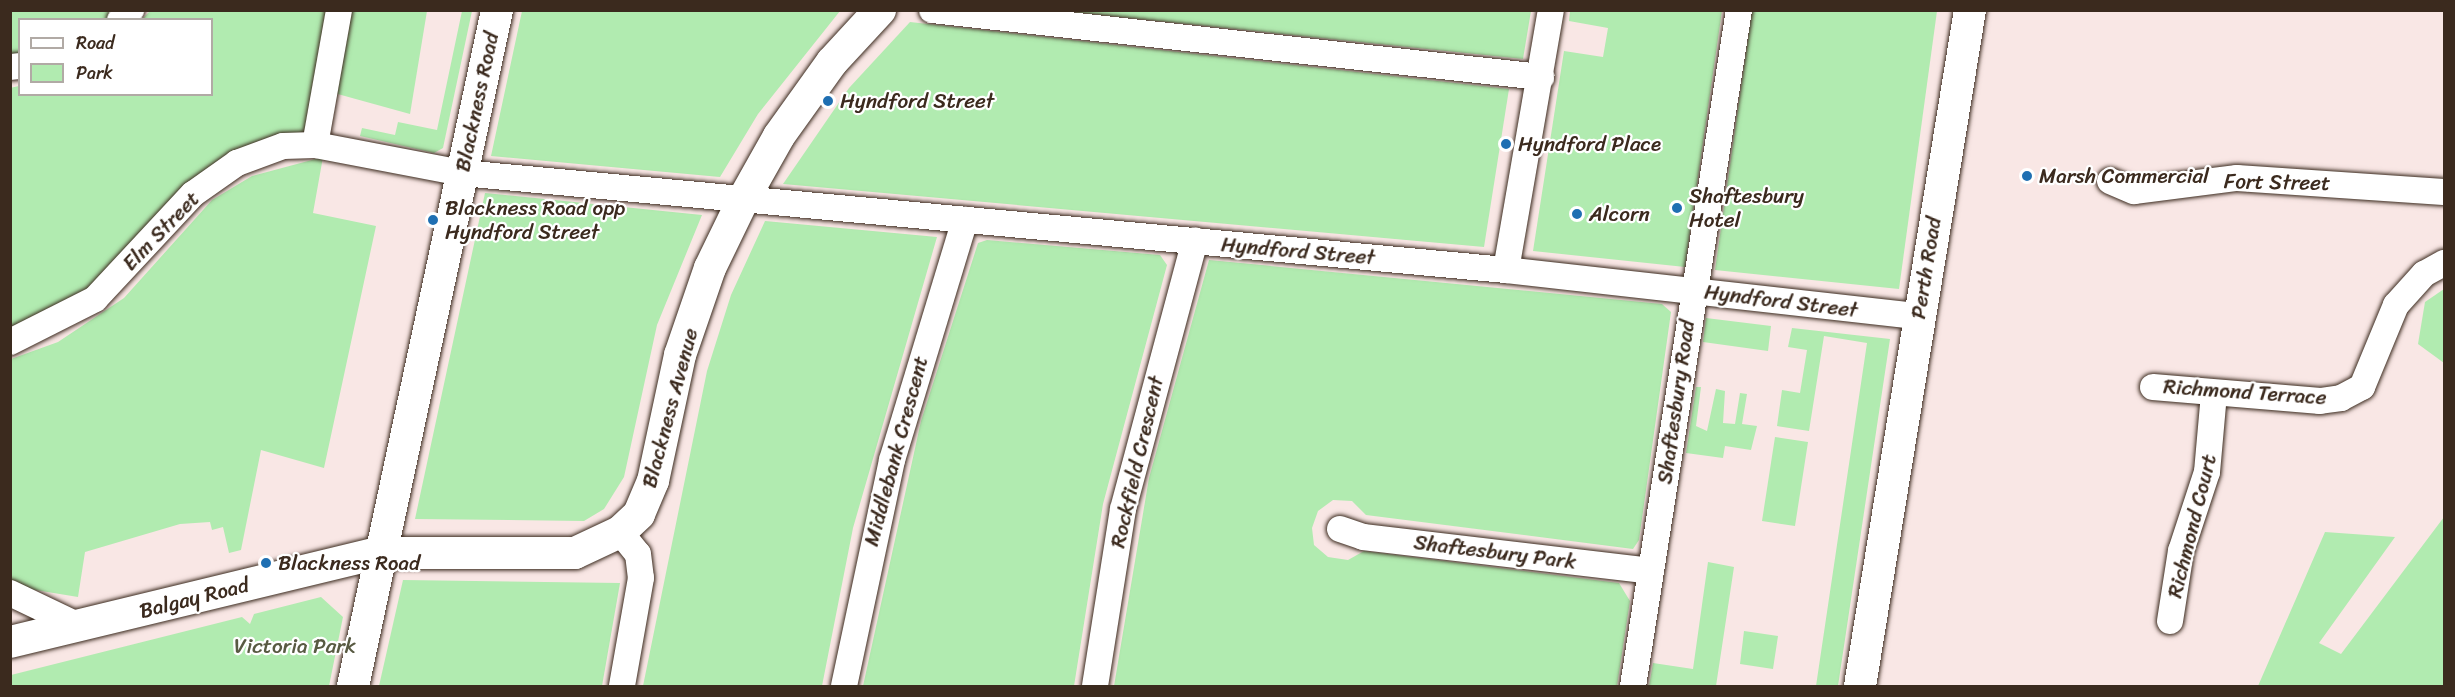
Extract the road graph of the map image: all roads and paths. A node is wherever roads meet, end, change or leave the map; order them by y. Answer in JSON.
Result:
{"nodes":[{"id":1,"x":339,"y":10,"type":"edge"},
{"id":2,"x":497,"y":10,"type":"edge"},
{"id":3,"x":880,"y":10,"type":"edge"},
{"id":4,"x":932,"y":10,"type":"edge"},
{"id":5,"x":1551,"y":10,"type":"edge"},
{"id":6,"x":1739,"y":10,"type":"edge"},
{"id":7,"x":1970,"y":10,"type":"edge"},
{"id":8,"x":1541,"y":77,"type":"junction"},
{"id":9,"x":315,"y":145,"type":"junction"},
{"id":10,"x":462,"y":173,"type":"junction"},
{"id":11,"x":2110,"y":181,"type":"dead end"},
{"id":12,"x":2445,"y":192,"type":"edge"},
{"id":13,"x":742,"y":200,"type":"junction"},
{"id":14,"x":965,"y":220,"type":"junction"},
{"id":15,"x":1195,"y":241,"type":"junction"},
{"id":16,"x":2445,"y":263,"type":"edge"},
{"id":17,"x":1506,"y":270,"type":"junction"},
{"id":18,"x":1695,"y":290,"type":"junction"},
{"id":19,"x":1918,"y":316,"type":"junction"},
{"id":20,"x":10,"y":342,"type":"edge"},
{"id":21,"x":2153,"y":387,"type":"dead end"},
{"id":22,"x":2214,"y":394,"type":"junction"},
{"id":23,"x":1340,"y":529,"type":"dead end"},
{"id":24,"x":620,"y":532,"type":"junction"},
{"id":25,"x":377,"y":553,"type":"junction"},
{"id":26,"x":1651,"y":571,"type":"junction"},
{"id":27,"x":10,"y":593,"type":"edge"},
{"id":28,"x":2170,"y":621,"type":"dead end"},
{"id":29,"x":79,"y":626,"type":"junction"},
{"id":30,"x":10,"y":642,"type":"edge"},
{"id":31,"x":353,"y":687,"type":"edge"},
{"id":32,"x":622,"y":687,"type":"edge"},
{"id":33,"x":844,"y":687,"type":"edge"},
{"id":34,"x":1095,"y":687,"type":"edge"},
{"id":35,"x":1633,"y":687,"type":"edge"},
{"id":36,"x":1860,"y":687,"type":"edge"}],
"edges":[{"from":1,"to":9,"type":"street"},
{"from":2,"to":10,"type":"street","name":"Blackness Road"},
{"from":3,"to":13,"type":"street","name":"Blackness Avenue"},
{"from":4,"to":8,"type":"street"},
{"from":5,"to":8,"type":"street"},
{"from":6,"to":18,"type":"street","name":"Shaftesbury Road"},
{"from":7,"to":19,"type":"street","name":"Perth Road"},
{"from":8,"to":17,"type":"street"},
{"from":9,"to":10,"type":"street","name":"Elm Street"},
{"from":9,"to":20,"type":"street","name":"Elm Street"},
{"from":10,"to":13,"type":"street","name":"Hyndford Street"},
{"from":10,"to":25,"type":"street","name":"Blackness Road"},
{"from":11,"to":12,"type":"street","name":"Fort Street"},
{"from":13,"to":14,"type":"street","name":"Hyndford Street"},
{"from":13,"to":24,"type":"street","name":"Blackness Avenue"},
{"from":14,"to":15,"type":"street","name":"Hyndford Street"},
{"from":14,"to":33,"type":"street","name":"Middlebank Crescent"},
{"from":15,"to":17,"type":"street","name":"Hyndford Street"},
{"from":15,"to":34,"type":"street","name":"Rockfield Crescent"},
{"from":16,"to":22,"type":"street","name":"Richmond Terrace"},
{"from":17,"to":18,"type":"street","name":"Hyndford Street"},
{"from":18,"to":19,"type":"street","name":"Hyndford Street"},
{"from":18,"to":26,"type":"street","name":"Shaftesbury Road"},
{"from":19,"to":36,"type":"street","name":"Perth Road"},
{"from":21,"to":22,"type":"street","name":"Richmond Terrace"},
{"from":22,"to":28,"type":"street","name":"Richmond Court"},
{"from":23,"to":26,"type":"street","name":"Shaftesbury Park"},
{"from":24,"to":25,"type":"street","name":"Blackness Avenue"},
{"from":24,"to":32,"type":"street"},
{"from":25,"to":29,"type":"street","name":"Balgay Road"},
{"from":25,"to":31,"type":"street","name":"Blackness Road"},
{"from":26,"to":35,"type":"street","name":"Shaftesbury Road"},
{"from":27,"to":29,"type":"street"},
{"from":29,"to":30,"type":"street","name":"Balgay Road"}]}
